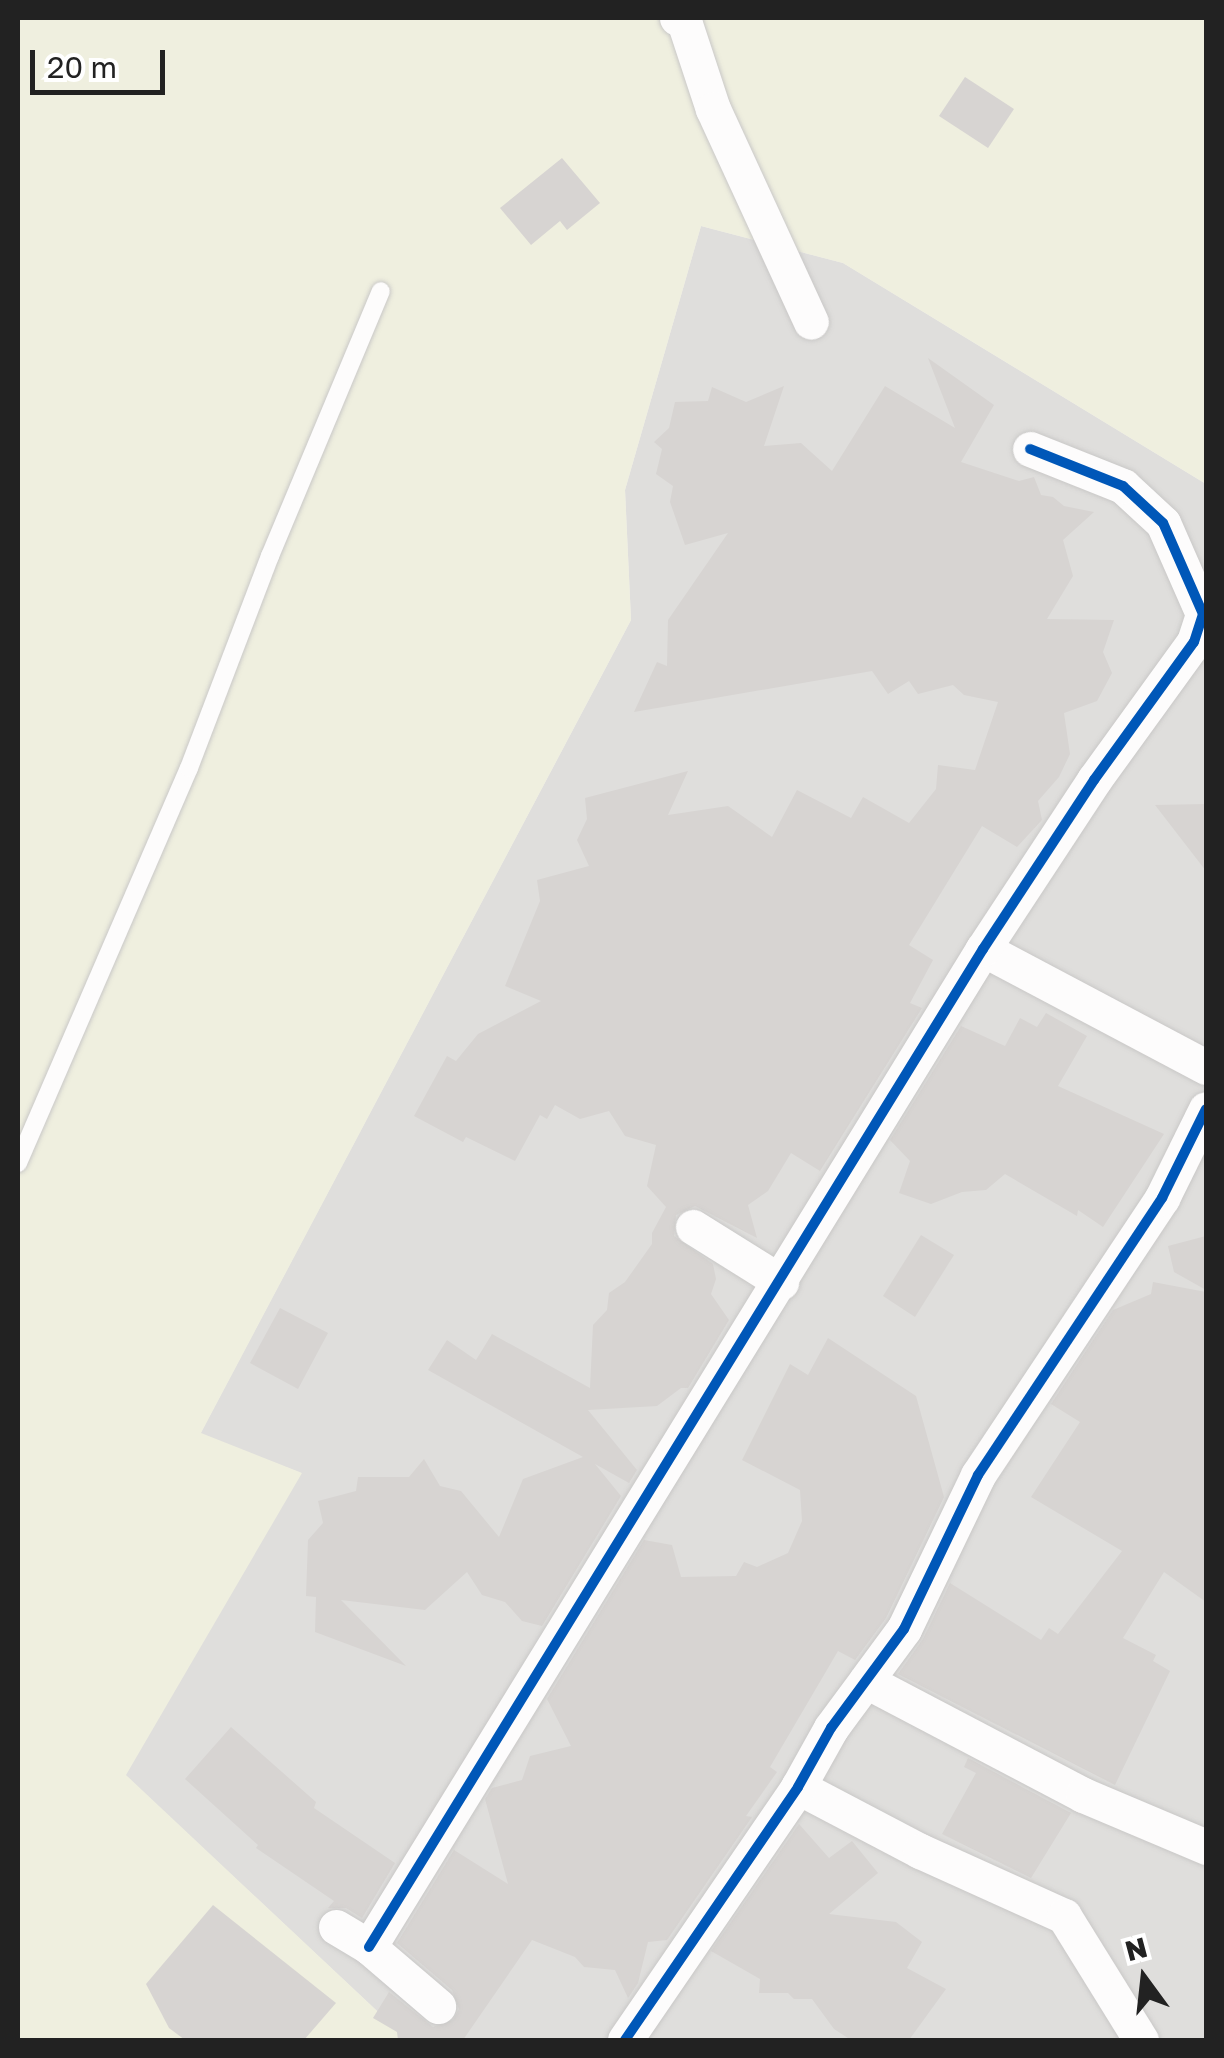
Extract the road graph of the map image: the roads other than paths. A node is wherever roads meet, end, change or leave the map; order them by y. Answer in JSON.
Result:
{"nodes":[{"id":1,"x":677,"y":18,"type":"edge"},
{"id":2,"x":381,"y":290,"type":"dead end"},
{"id":3,"x":812,"y":322,"type":"dead end"},
{"id":4,"x":1030,"y":449,"type":"dead end"},
{"id":5,"x":983,"y":949,"type":"junction"},
{"id":6,"x":1206,"y":1067,"type":"edge"},
{"id":7,"x":1206,"y":1109,"type":"edge"},
{"id":8,"x":18,"y":1163,"type":"edge"},
{"id":9,"x":693,"y":1227,"type":"dead end"},
{"id":10,"x":780,"y":1282,"type":"junction"},
{"id":11,"x":866,"y":1681,"type":"junction"},
{"id":12,"x":798,"y":1787,"type":"junction"},
{"id":13,"x":1206,"y":1847,"type":"edge"},
{"id":14,"x":336,"y":1927,"type":"dead end"},
{"id":15,"x":370,"y":1947,"type":"junction"},
{"id":16,"x":438,"y":2006,"type":"dead end"},
{"id":17,"x":625,"y":2040,"type":"edge"},
{"id":18,"x":1142,"y":2040,"type":"edge"}],
"edges":[{"from":1,"to":3,"type":"street"},
{"from":2,"to":8,"type":"lane"},
{"from":4,"to":5,"type":"street"},
{"from":5,"to":6,"type":"street"},
{"from":5,"to":10,"type":"street"},
{"from":7,"to":11,"type":"street"},
{"from":9,"to":10,"type":"street"},
{"from":10,"to":15,"type":"street"},
{"from":11,"to":12,"type":"street"},
{"from":11,"to":13,"type":"street"},
{"from":12,"to":17,"type":"street"},
{"from":12,"to":18,"type":"street"},
{"from":14,"to":15,"type":"street"},
{"from":15,"to":16,"type":"street"}]}
